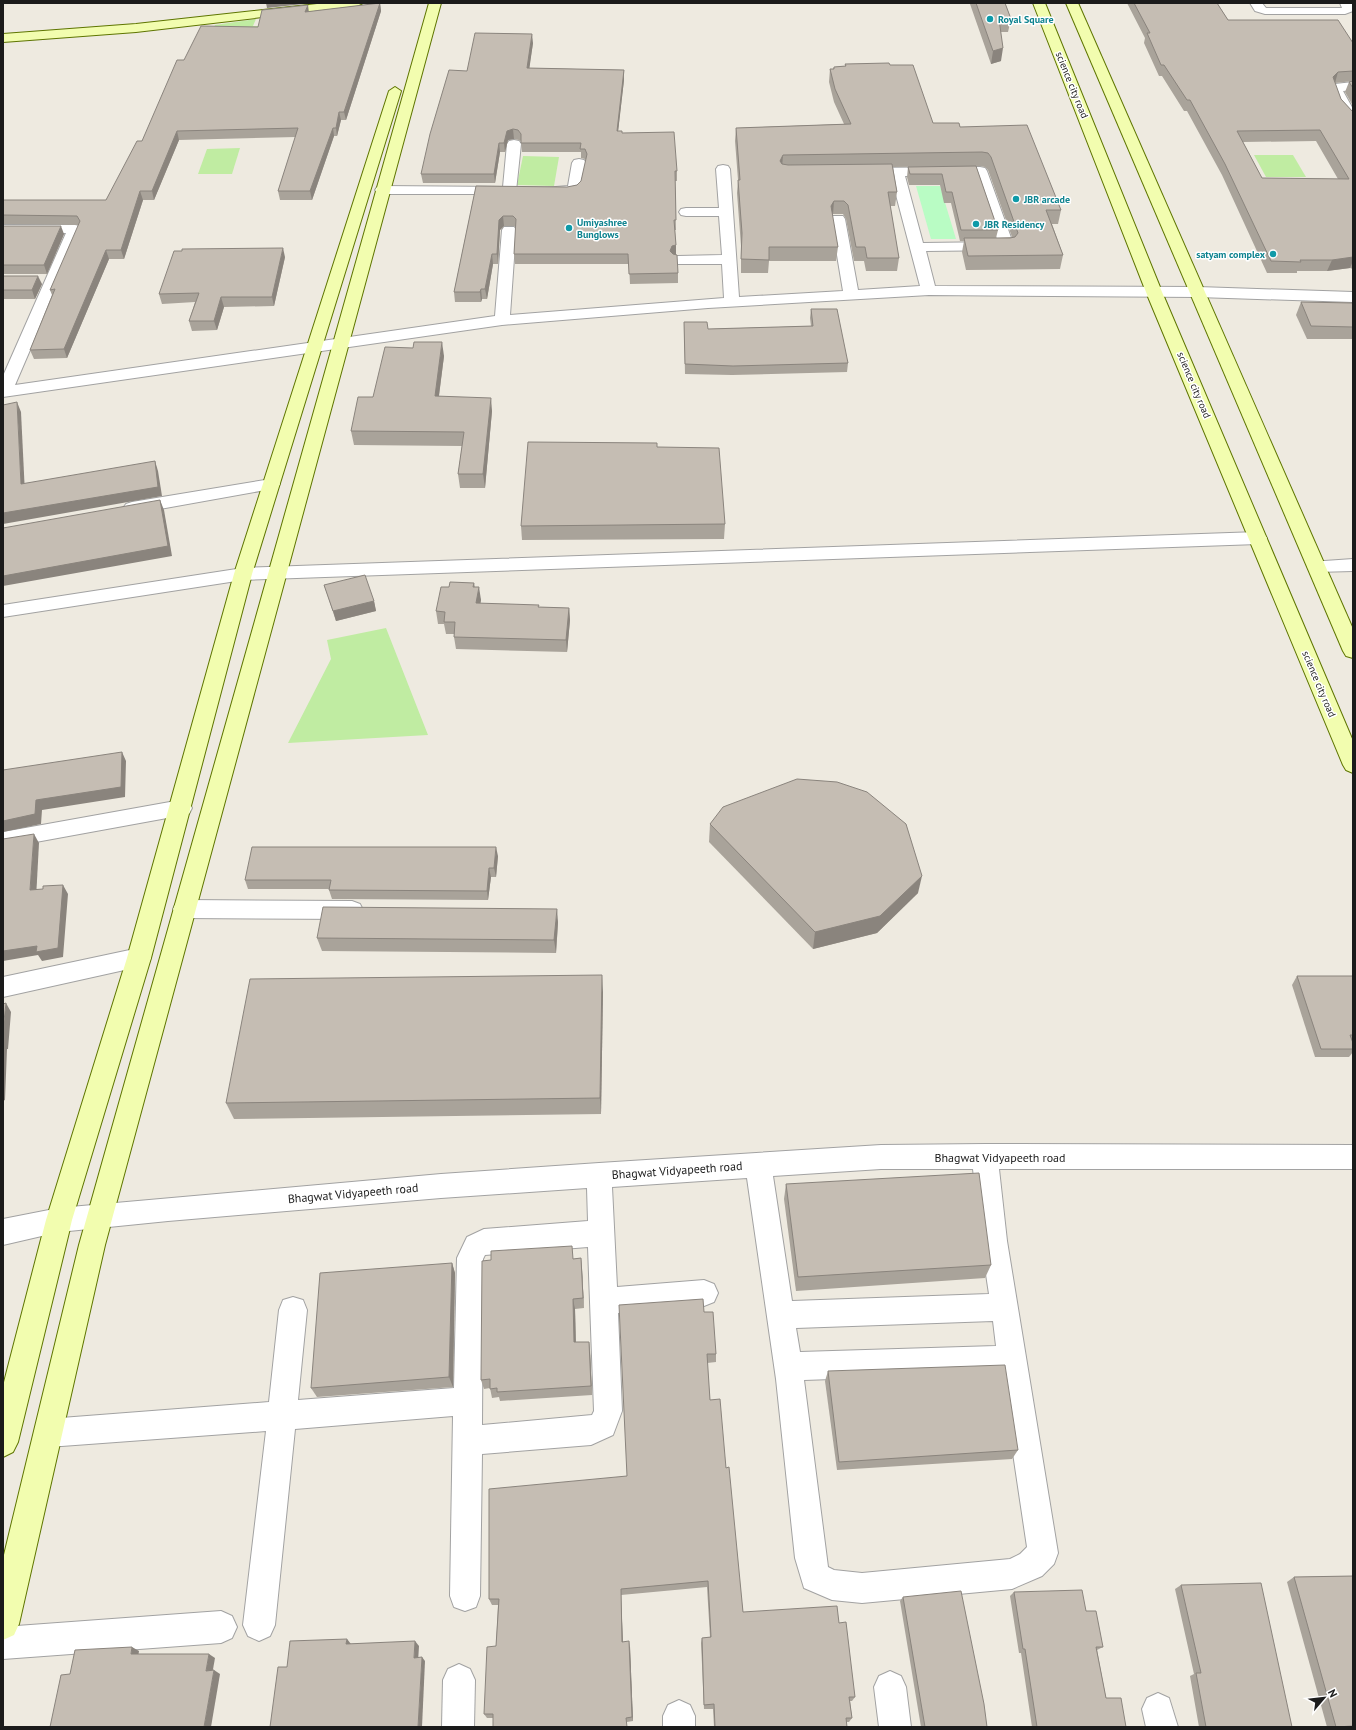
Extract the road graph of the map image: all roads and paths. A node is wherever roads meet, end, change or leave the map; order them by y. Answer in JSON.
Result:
{"nodes":[{"id":1,"x":281,"y":3,"type":"edge"},
{"id":2,"x":357,"y":3,"type":"edge"},
{"id":3,"x":423,"y":3,"type":"edge"},
{"id":4,"x":435,"y":3,"type":"edge"},
{"id":5,"x":1039,"y":3,"type":"edge"},
{"id":6,"x":1072,"y":3,"type":"edge"},
{"id":7,"x":1256,"y":3,"type":"edge"},
{"id":8,"x":1346,"y":3,"type":"edge"},
{"id":9,"x":3,"y":30,"type":"edge"},
{"id":10,"x":3,"y":38,"type":"edge"},
{"id":11,"x":1353,"y":86,"type":"edge"},
{"id":12,"x":1353,"y":119,"type":"edge"},
{"id":13,"x":514,"y":144,"type":"edge"},
{"id":14,"x":579,"y":163,"type":"edge"},
{"id":15,"x":723,"y":169,"type":"dead end"},
{"id":16,"x":897,"y":171,"type":"junction"},
{"id":17,"x":850,"y":172,"type":"edge"},
{"id":18,"x":382,"y":190,"type":"junction"},
{"id":19,"x":509,"y":191,"type":"junction"},
{"id":20,"x":524,"y":191,"type":"edge"},
{"id":21,"x":538,"y":191,"type":"edge"},
{"id":22,"x":686,"y":212,"type":"dead end"},
{"id":23,"x":726,"y":212,"type":"junction"},
{"id":24,"x":838,"y":219,"type":"edge"},
{"id":25,"x":3,"y":229,"type":"edge"},
{"id":26,"x":509,"y":230,"type":"edge"},
{"id":27,"x":917,"y":247,"type":"junction"},
{"id":28,"x":729,"y":259,"type":"junction"},
{"id":29,"x":678,"y":260,"type":"edge"},
{"id":30,"x":928,"y":290,"type":"junction"},
{"id":31,"x":1154,"y":292,"type":"junction"},
{"id":32,"x":1198,"y":292,"type":"junction"},
{"id":33,"x":851,"y":295,"type":"junction"},
{"id":34,"x":1353,"y":297,"type":"edge"},
{"id":35,"x":732,"y":302,"type":"junction"},
{"id":36,"x":502,"y":320,"type":"junction"},
{"id":37,"x":340,"y":342,"type":"junction"},
{"id":38,"x":313,"y":347,"type":"junction"},
{"id":39,"x":3,"y":392,"type":"edge"},
{"id":40,"x":271,"y":484,"type":"junction"},
{"id":41,"x":113,"y":512,"type":"edge"},
{"id":42,"x":1258,"y":538,"type":"junction"},
{"id":43,"x":1353,"y":565,"type":"edge"},
{"id":44,"x":1316,"y":566,"type":"junction"},
{"id":45,"x":277,"y":572,"type":"junction"},
{"id":46,"x":243,"y":574,"type":"junction"},
{"id":47,"x":3,"y":611,"type":"edge"},
{"id":48,"x":1353,"y":652,"type":"edge"},
{"id":49,"x":1353,"y":766,"type":"edge"},
{"id":50,"x":181,"y":808,"type":"junction"},
{"id":51,"x":3,"y":840,"type":"edge"},
{"id":52,"x":184,"y":909,"type":"junction"},
{"id":53,"x":371,"y":910,"type":"edge"},
{"id":54,"x":138,"y":958,"type":"junction"},
{"id":55,"x":3,"y":987,"type":"edge"},
{"id":56,"x":985,"y":1156,"type":"junction"},
{"id":57,"x":1353,"y":1157,"type":"edge"},
{"id":58,"x":758,"y":1165,"type":"junction"},
{"id":59,"x":599,"y":1175,"type":"junction"},
{"id":60,"x":100,"y":1216,"type":"junction"},
{"id":61,"x":59,"y":1220,"type":"junction"},
{"id":62,"x":3,"y":1232,"type":"edge"},
{"id":63,"x":601,"y":1233,"type":"junction"},
{"id":64,"x":704,"y":1293,"type":"dead end"},
{"id":65,"x":604,"y":1300,"type":"junction"},
{"id":66,"x":1004,"y":1306,"type":"junction"},
{"id":67,"x":293,"y":1310,"type":"dead end"},
{"id":68,"x":780,"y":1315,"type":"junction"},
{"id":69,"x":1013,"y":1359,"type":"junction"},
{"id":70,"x":788,"y":1366,"type":"junction"},
{"id":71,"x":469,"y":1401,"type":"junction"},
{"id":72,"x":281,"y":1415,"type":"junction"},
{"id":73,"x":48,"y":1433,"type":"junction"},
{"id":74,"x":468,"y":1441,"type":"junction"},
{"id":75,"x":3,"y":1442,"type":"edge"},
{"id":76,"x":464,"y":1596,"type":"dead end"},
{"id":77,"x":3,"y":1624,"type":"edge"},
{"id":78,"x":259,"y":1624,"type":"dead end"},
{"id":79,"x":221,"y":1627,"type":"dead end"},
{"id":80,"x":3,"y":1643,"type":"edge"},
{"id":81,"x":459,"y":1680,"type":"dead end"},
{"id":82,"x":890,"y":1687,"type":"dead end"},
{"id":83,"x":458,"y":1727,"type":"edge"},
{"id":84,"x":895,"y":1727,"type":"edge"}],
"edges":[{"from":1,"to":9,"type":"street"},
{"from":2,"to":10,"type":"street"},
{"from":3,"to":38,"type":"street"},
{"from":4,"to":18,"type":"street"},
{"from":5,"to":31,"type":"street","name":"science city road"},
{"from":6,"to":32,"type":"street"},
{"from":7,"to":8,"type":"street"},
{"from":11,"to":12,"type":"street"},
{"from":13,"to":19,"type":"street"},
{"from":14,"to":21,"type":"street"},
{"from":15,"to":23,"type":"street"},
{"from":16,"to":17,"type":"street"},
{"from":16,"to":27,"type":"street"},
{"from":16,"to":27,"type":"street"},
{"from":18,"to":19,"type":"street"},
{"from":18,"to":37,"type":"street"},
{"from":19,"to":20,"type":"street"},
{"from":22,"to":23,"type":"street"},
{"from":23,"to":28,"type":"street"},
{"from":24,"to":33,"type":"street"},
{"from":25,"to":39,"type":"street"},
{"from":26,"to":36,"type":"street"},
{"from":27,"to":30,"type":"street"},
{"from":28,"to":29,"type":"street"},
{"from":28,"to":35,"type":"street"},
{"from":30,"to":31,"type":"street"},
{"from":30,"to":33,"type":"street"},
{"from":31,"to":32,"type":"street"},
{"from":31,"to":42,"type":"street","name":"science city road"},
{"from":32,"to":34,"type":"street"},
{"from":32,"to":44,"type":"street"},
{"from":33,"to":35,"type":"street"},
{"from":35,"to":36,"type":"street"},
{"from":36,"to":37,"type":"street"},
{"from":37,"to":38,"type":"street"},
{"from":37,"to":45,"type":"street"},
{"from":38,"to":39,"type":"street"},
{"from":38,"to":40,"type":"street"},
{"from":40,"to":41,"type":"street"},
{"from":40,"to":46,"type":"street"},
{"from":42,"to":45,"type":"street"},
{"from":42,"to":49,"type":"street","name":"science city road"},
{"from":43,"to":44,"type":"street"},
{"from":44,"to":48,"type":"street"},
{"from":45,"to":46,"type":"street"},
{"from":45,"to":52,"type":"street"},
{"from":46,"to":47,"type":"street"},
{"from":46,"to":50,"type":"street"},
{"from":50,"to":51,"type":"street"},
{"from":50,"to":54,"type":"street"},
{"from":52,"to":53,"type":"street"},
{"from":52,"to":60,"type":"street"},
{"from":54,"to":55,"type":"street"},
{"from":54,"to":61,"type":"street"},
{"from":56,"to":57,"type":"street","name":"Bhagwat Vidyapeeth road"},
{"from":56,"to":58,"type":"street","name":"Bhagwat Vidyapeeth road"},
{"from":56,"to":66,"type":"street"},
{"from":58,"to":59,"type":"street","name":"Bhagwat Vidyapeeth road"},
{"from":58,"to":68,"type":"street"},
{"from":59,"to":60,"type":"street","name":"Bhagwat Vidyapeeth road"},
{"from":59,"to":63,"type":"street"},
{"from":60,"to":61,"type":"street","name":"Bhagwat Vidyapeeth road"},
{"from":60,"to":73,"type":"street"},
{"from":61,"to":62,"type":"street","name":"Bhagwat Vidyapeeth road"},
{"from":61,"to":75,"type":"street"},
{"from":63,"to":65,"type":"street"},
{"from":63,"to":71,"type":"street"},
{"from":64,"to":65,"type":"street"},
{"from":65,"to":74,"type":"street"},
{"from":66,"to":68,"type":"street"},
{"from":66,"to":69,"type":"street"},
{"from":67,"to":72,"type":"street"},
{"from":68,"to":70,"type":"street"},
{"from":69,"to":70,"type":"street"},
{"from":69,"to":70,"type":"street"},
{"from":71,"to":72,"type":"street"},
{"from":71,"to":74,"type":"street"},
{"from":72,"to":73,"type":"street"},
{"from":72,"to":78,"type":"street"},
{"from":73,"to":77,"type":"street"},
{"from":74,"to":76,"type":"street"},
{"from":79,"to":80,"type":"street"},
{"from":81,"to":83,"type":"street"},
{"from":82,"to":84,"type":"street"}]}
